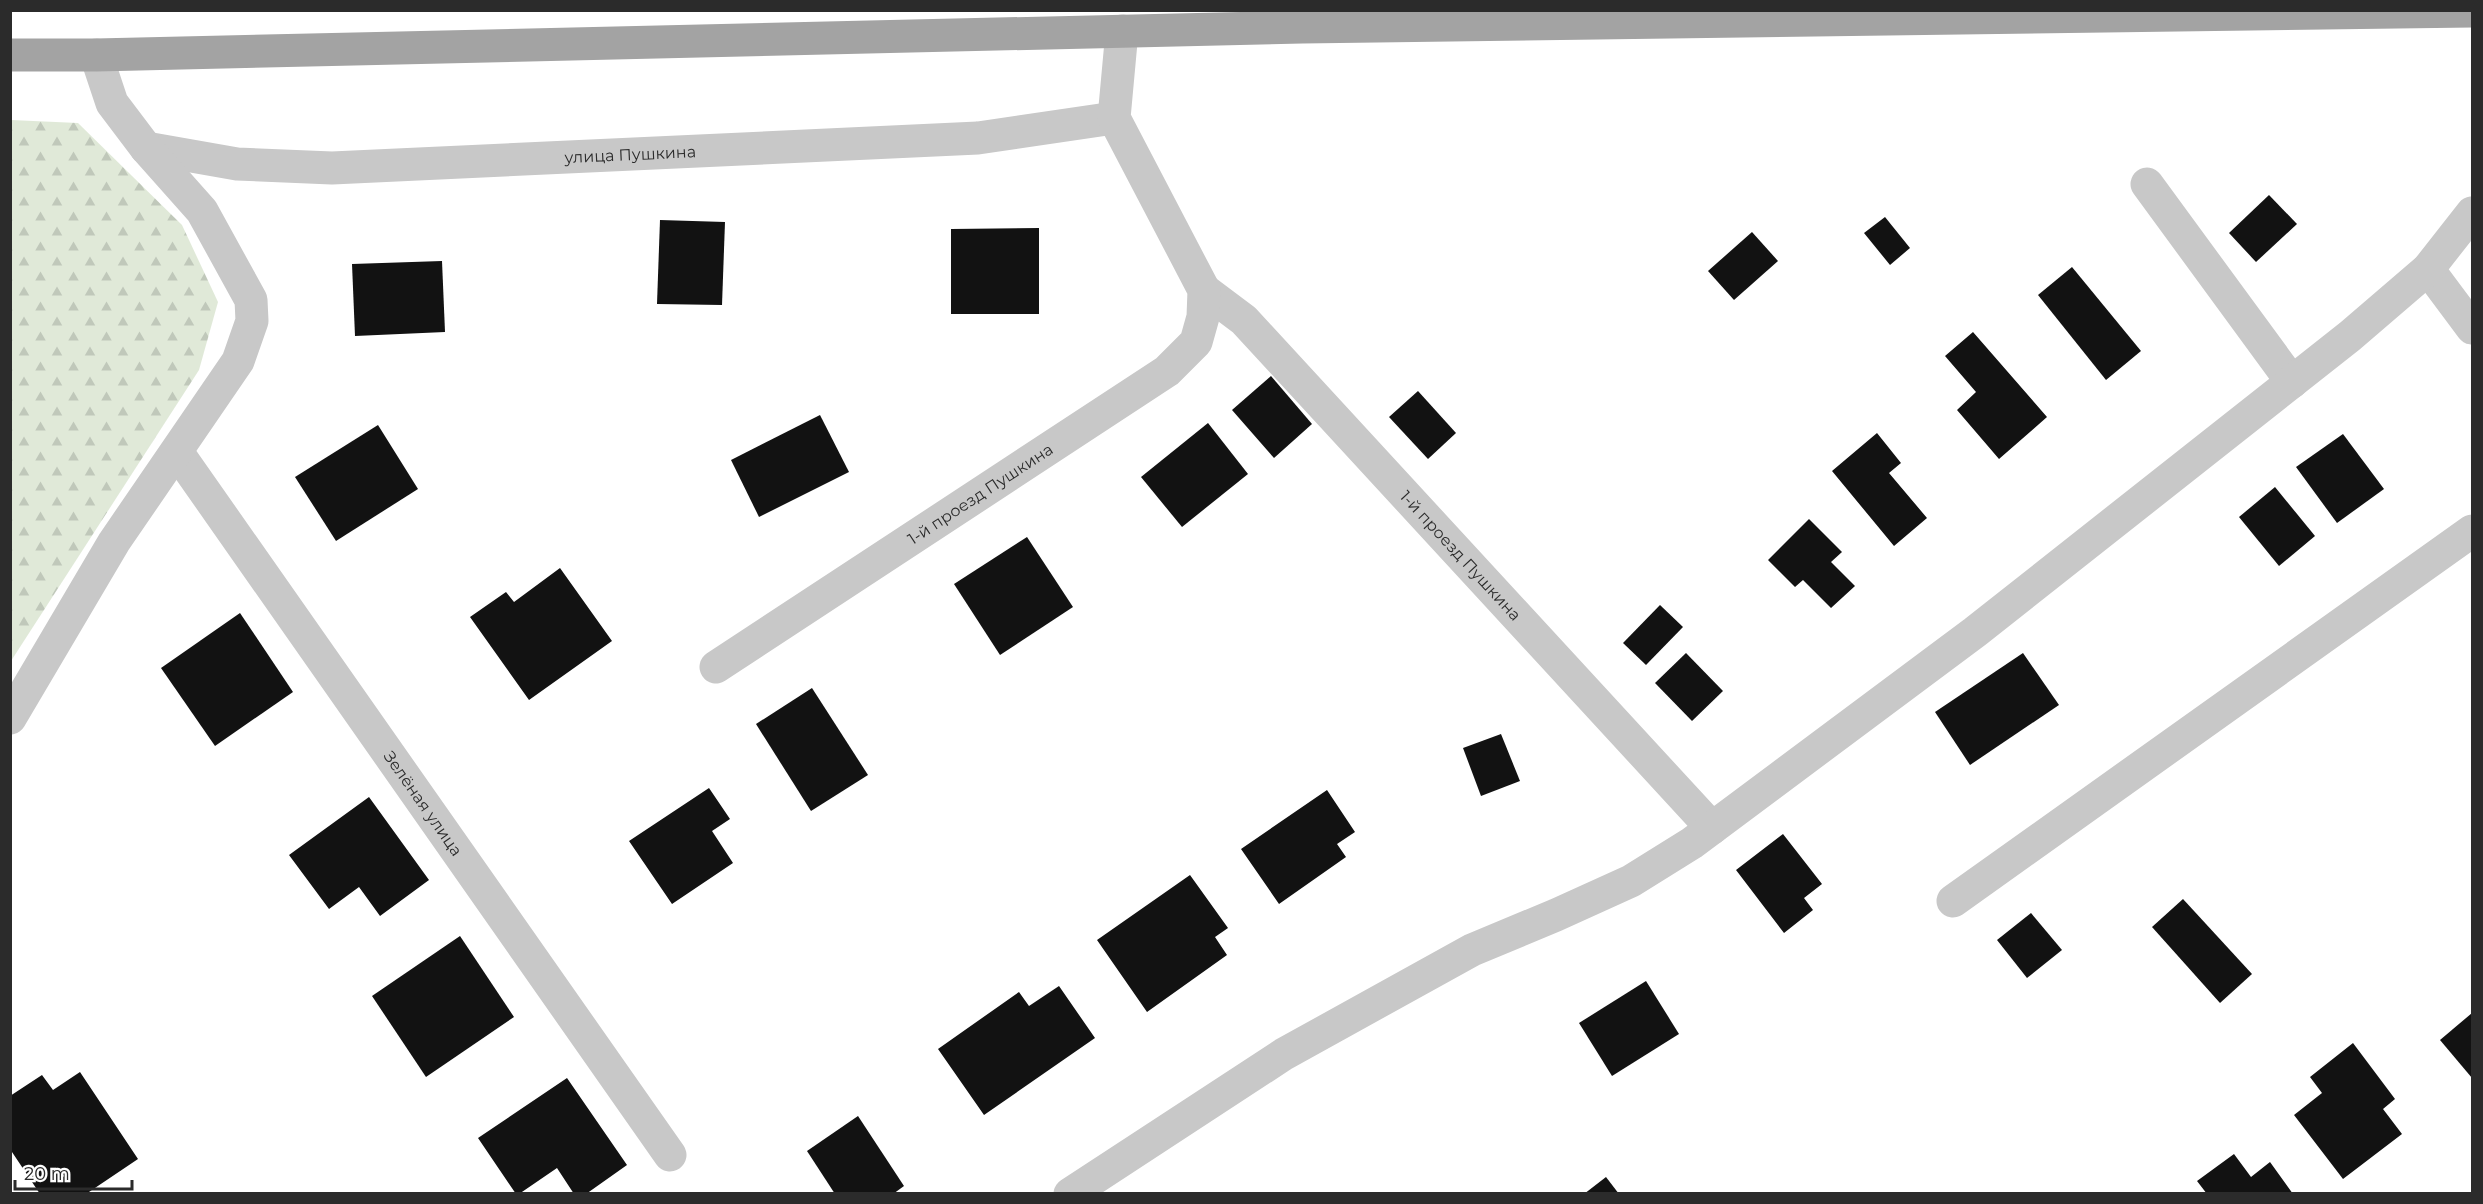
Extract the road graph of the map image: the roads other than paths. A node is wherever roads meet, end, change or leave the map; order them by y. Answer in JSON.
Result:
{"nodes":[{"id":1,"x":2472,"y":11,"type":"edge"},
{"id":2,"x":1930,"y":14,"type":"edge"},
{"id":3,"x":1302,"y":19,"type":"edge"},
{"id":4,"x":1122,"y":31,"type":"junction"},
{"id":5,"x":10,"y":55,"type":"edge"},
{"id":6,"x":96,"y":55,"type":"junction"},
{"id":7,"x":1114,"y":118,"type":"junction"},
{"id":8,"x":146,"y":148,"type":"junction"},
{"id":9,"x":2147,"y":184,"type":"dead end"},
{"id":10,"x":2472,"y":213,"type":"edge"},
{"id":11,"x":2428,"y":269,"type":"junction"},
{"id":12,"x":1204,"y":290,"type":"junction"},
{"id":13,"x":2472,"y":328,"type":"edge"},
{"id":14,"x":2292,"y":382,"type":"junction"},
{"id":15,"x":177,"y":452,"type":"junction"},
{"id":16,"x":2472,"y":531,"type":"edge"},
{"id":17,"x":716,"y":667,"type":"dead end"},
{"id":18,"x":10,"y":718,"type":"edge"},
{"id":19,"x":1712,"y":828,"type":"junction"},
{"id":20,"x":1953,"y":901,"type":"dead end"},
{"id":21,"x":670,"y":1155,"type":"dead end"},
{"id":22,"x":1070,"y":1194,"type":"edge"}],
"edges":[{"from":1,"to":2,"type":"main road"},
{"from":2,"to":3,"type":"main road"},
{"from":3,"to":4,"type":"main road"},
{"from":4,"to":6,"type":"main road"},
{"from":4,"to":7,"type":"street"},
{"from":5,"to":6,"type":"main road"},
{"from":6,"to":8,"type":"street"},
{"from":7,"to":8,"type":"street","name":"улица Пушкина"},
{"from":7,"to":12,"type":"street","name":"1-й проезд Пушкина"},
{"from":8,"to":15,"type":"street"},
{"from":9,"to":14,"type":"street"},
{"from":10,"to":11,"type":"street"},
{"from":11,"to":13,"type":"street"},
{"from":11,"to":14,"type":"street"},
{"from":12,"to":17,"type":"street","name":"1-й проезд Пушкина"},
{"from":12,"to":19,"type":"street","name":"1-й проезд Пушкина"},
{"from":14,"to":19,"type":"street"},
{"from":15,"to":18,"type":"street"},
{"from":15,"to":21,"type":"street","name":"Зелёная улица"},
{"from":16,"to":20,"type":"street"},
{"from":19,"to":22,"type":"street"}]}
